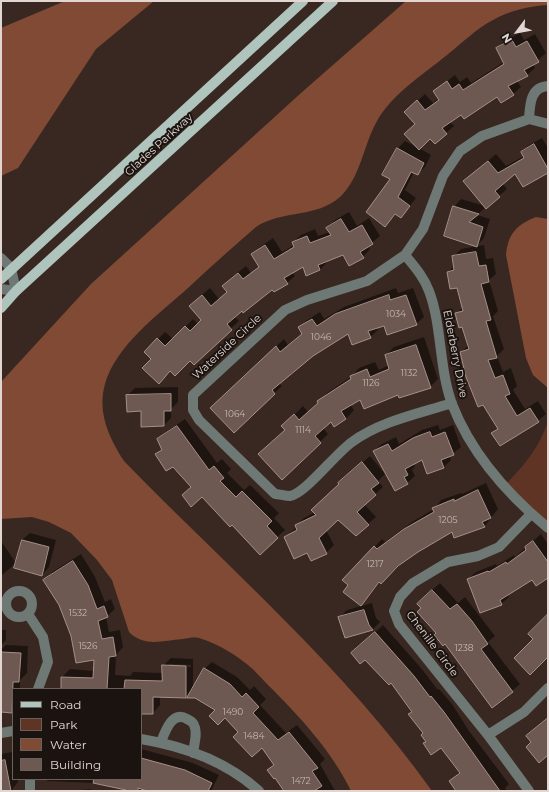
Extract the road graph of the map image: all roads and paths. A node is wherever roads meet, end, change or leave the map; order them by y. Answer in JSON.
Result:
{"nodes":[{"id":1,"x":303,"y":1,"type":"edge"},
{"id":2,"x":333,"y":1,"type":"edge"},
{"id":3,"x":548,"y":86,"type":"edge"},
{"id":4,"x":529,"y":119,"type":"junction"},
{"id":5,"x":548,"y":124,"type":"edge"},
{"id":6,"x":406,"y":255,"type":"junction"},
{"id":7,"x":1,"y":258,"type":"edge"},
{"id":8,"x":12,"y":268,"type":"junction"},
{"id":9,"x":1,"y":279,"type":"edge"},
{"id":10,"x":1,"y":289,"type":"edge"},
{"id":11,"x":16,"y":291,"type":"junction"},
{"id":12,"x":1,"y":308,"type":"edge"},
{"id":13,"x":452,"y":403,"type":"junction"},
{"id":14,"x":532,"y":514,"type":"junction"},
{"id":15,"x":548,"y":528,"type":"edge"},
{"id":16,"x":28,"y":614,"type":"dead end"},
{"id":17,"x":38,"y":688,"type":"edge"},
{"id":18,"x":548,"y":688,"type":"edge"},
{"id":19,"x":12,"y":731,"type":"edge"},
{"id":20,"x":1,"y":733,"type":"edge"},
{"id":21,"x":488,"y":735,"type":"junction"},
{"id":22,"x":142,"y":739,"type":"edge"},
{"id":23,"x":161,"y":742,"type":"junction"},
{"id":24,"x":193,"y":753,"type":"junction"},
{"id":25,"x":30,"y":780,"type":"edge"},
{"id":26,"x":30,"y":791,"type":"edge"},
{"id":27,"x":258,"y":791,"type":"edge"},
{"id":28,"x":529,"y":791,"type":"edge"}],
"edges":[{"from":1,"to":8,"type":"main road","name":"Glades Parkway"},
{"from":2,"to":11,"type":"main road","name":"Glades Parkway"},
{"from":3,"to":4,"type":"street"},
{"from":4,"to":5,"type":"street"},
{"from":4,"to":6,"type":"street","name":"Waterside Circle"},
{"from":6,"to":13,"type":"street","name":"Elderberry Drive"},
{"from":6,"to":13,"type":"street","name":"Waterside Circle"},
{"from":7,"to":8,"type":"street"},
{"from":8,"to":9,"type":"main road","name":"Glades Parkway"},
{"from":8,"to":11,"type":"street"},
{"from":10,"to":11,"type":"street"},
{"from":11,"to":12,"type":"main road","name":"Glades Parkway"},
{"from":13,"to":14,"type":"street","name":"Elderberry Drive"},
{"from":14,"to":15,"type":"street","name":"Elderberry Drive"},
{"from":14,"to":21,"type":"street","name":"Chenille Circle"},
{"from":16,"to":17,"type":"street"},
{"from":18,"to":21,"type":"street"},
{"from":19,"to":20,"type":"street"},
{"from":21,"to":28,"type":"street","name":"Chenille Circle"},
{"from":22,"to":23,"type":"street"},
{"from":23,"to":24,"type":"street"},
{"from":23,"to":24,"type":"street"},
{"from":24,"to":27,"type":"street"},
{"from":25,"to":26,"type":"street"}]}
